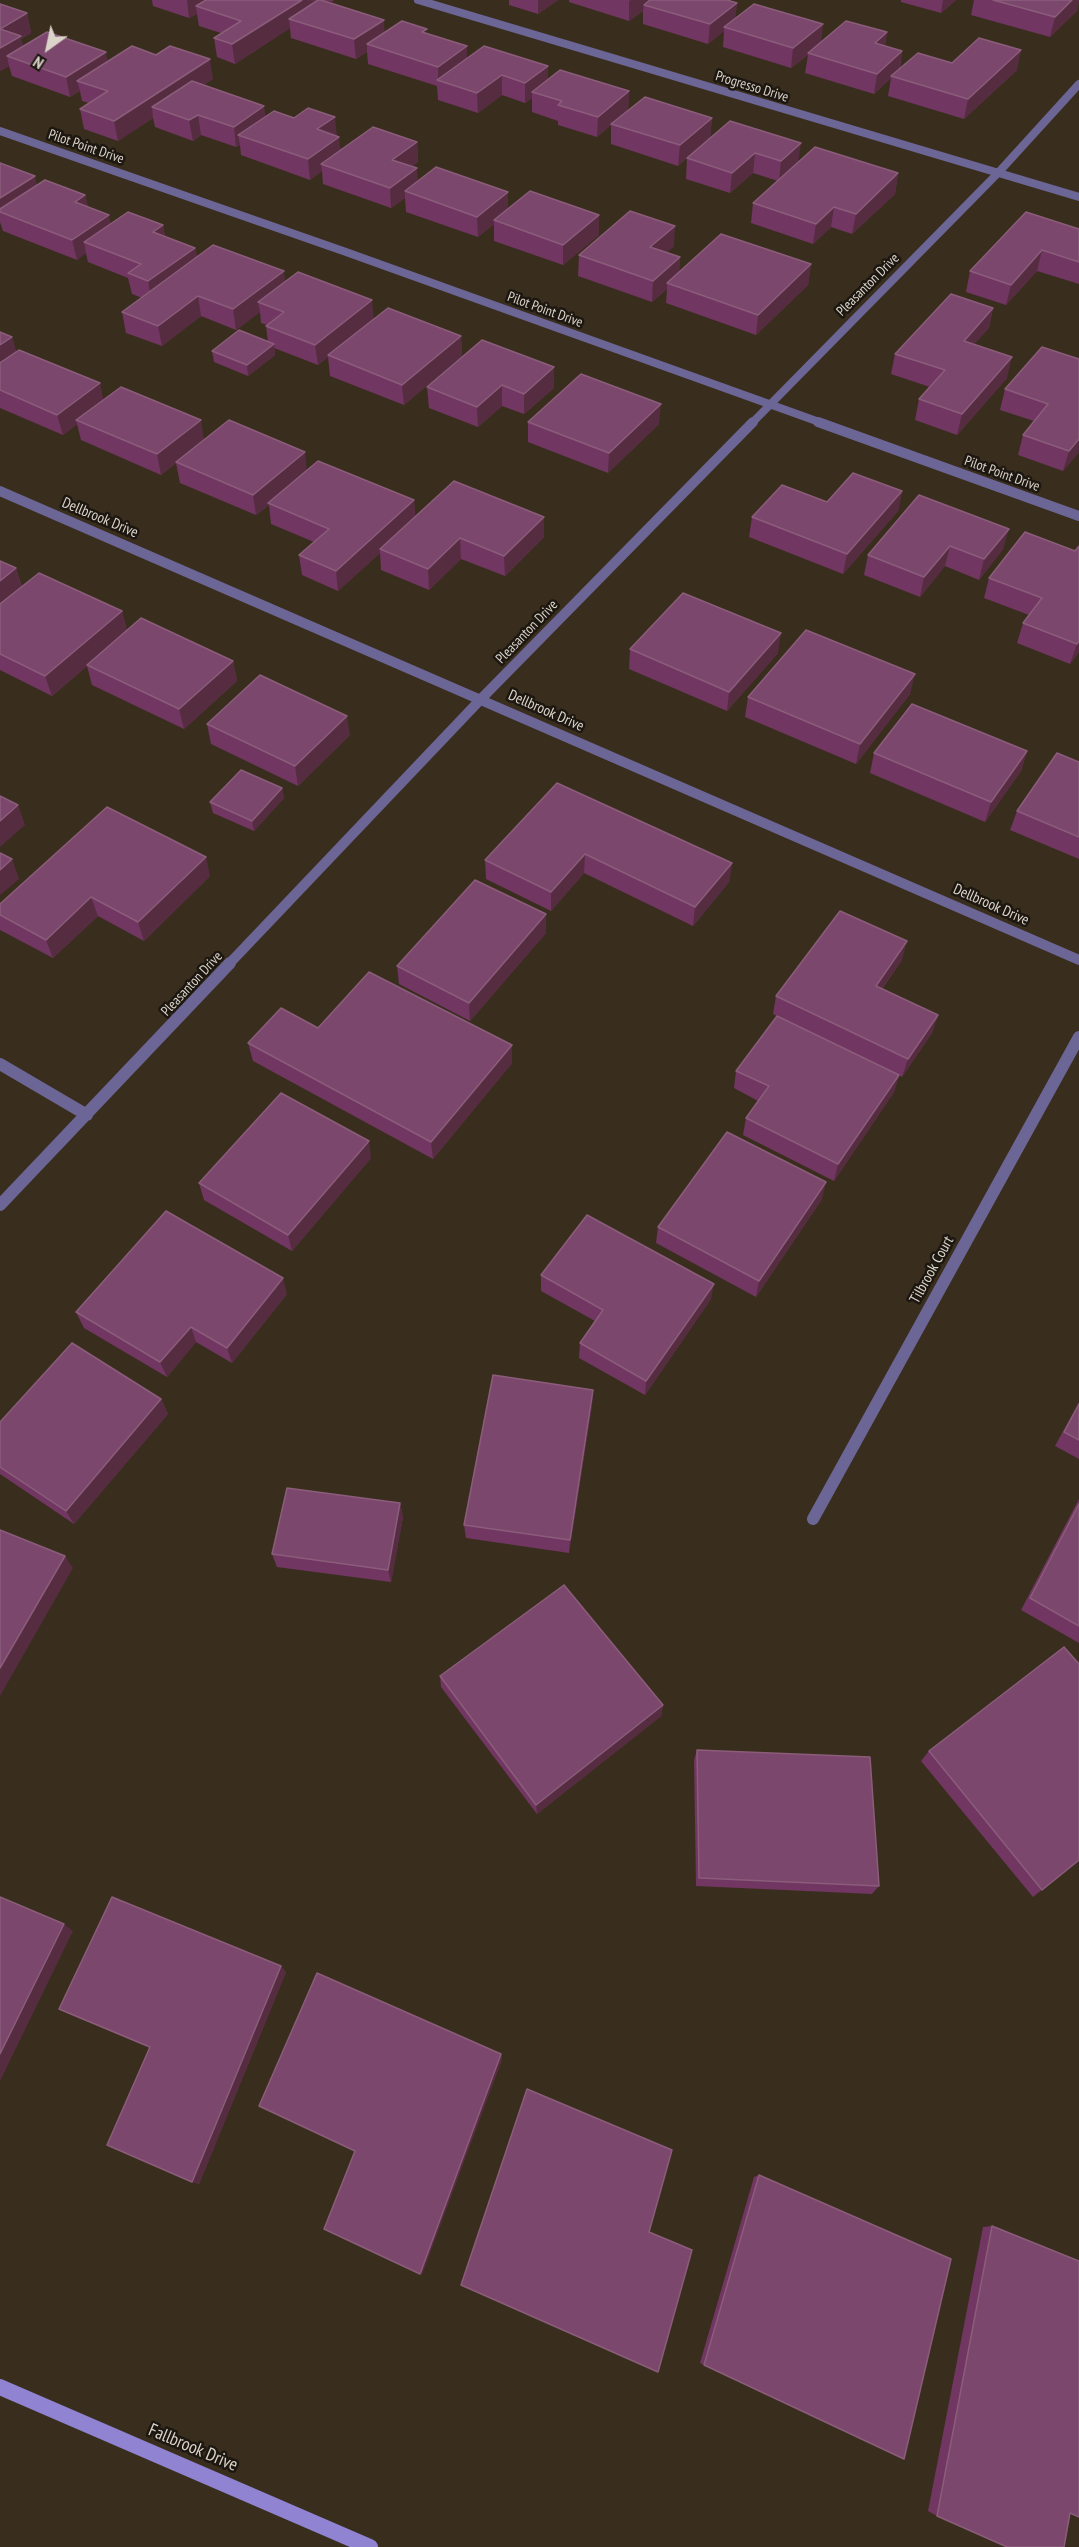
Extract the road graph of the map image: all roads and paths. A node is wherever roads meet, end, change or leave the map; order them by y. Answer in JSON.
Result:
{"nodes":[{"id":1,"x":418,"y":0,"type":"edge"},
{"id":2,"x":1079,"y":84,"type":"edge"},
{"id":3,"x":0,"y":131,"type":"edge"},
{"id":4,"x":998,"y":173,"type":"junction"},
{"id":5,"x":1079,"y":197,"type":"edge"},
{"id":6,"x":768,"y":405,"type":"junction"},
{"id":7,"x":0,"y":491,"type":"edge"},
{"id":8,"x":1079,"y":516,"type":"edge"},
{"id":9,"x":481,"y":699,"type":"junction"},
{"id":10,"x":1079,"y":960,"type":"edge"},
{"id":11,"x":1079,"y":1037,"type":"edge"},
{"id":12,"x":0,"y":1064,"type":"edge"},
{"id":13,"x":87,"y":1115,"type":"junction"},
{"id":14,"x":0,"y":1205,"type":"edge"},
{"id":15,"x":813,"y":1520,"type":"dead end"},
{"id":16,"x":0,"y":2387,"type":"edge"},
{"id":17,"x":370,"y":2547,"type":"edge"}],
"edges":[{"from":1,"to":4,"type":"street","name":"Progresso Drive"},
{"from":2,"to":4,"type":"street","name":"Pleasanton Drive"},
{"from":3,"to":6,"type":"street","name":"Pilot Point Drive"},
{"from":4,"to":5,"type":"street","name":"Progresso Drive"},
{"from":4,"to":6,"type":"street","name":"Pleasanton Drive"},
{"from":6,"to":8,"type":"street","name":"Pilot Point Drive"},
{"from":6,"to":9,"type":"street","name":"Pleasanton Drive"},
{"from":7,"to":9,"type":"street","name":"Dellbrook Drive"},
{"from":9,"to":10,"type":"street","name":"Dellbrook Drive"},
{"from":9,"to":13,"type":"street","name":"Pleasanton Drive"},
{"from":11,"to":15,"type":"street","name":"Tilbrook Court"},
{"from":12,"to":13,"type":"street"},
{"from":13,"to":14,"type":"street","name":"Pleasanton Drive"},
{"from":16,"to":17,"type":"main road","name":"Fallbrook Drive"}]}
